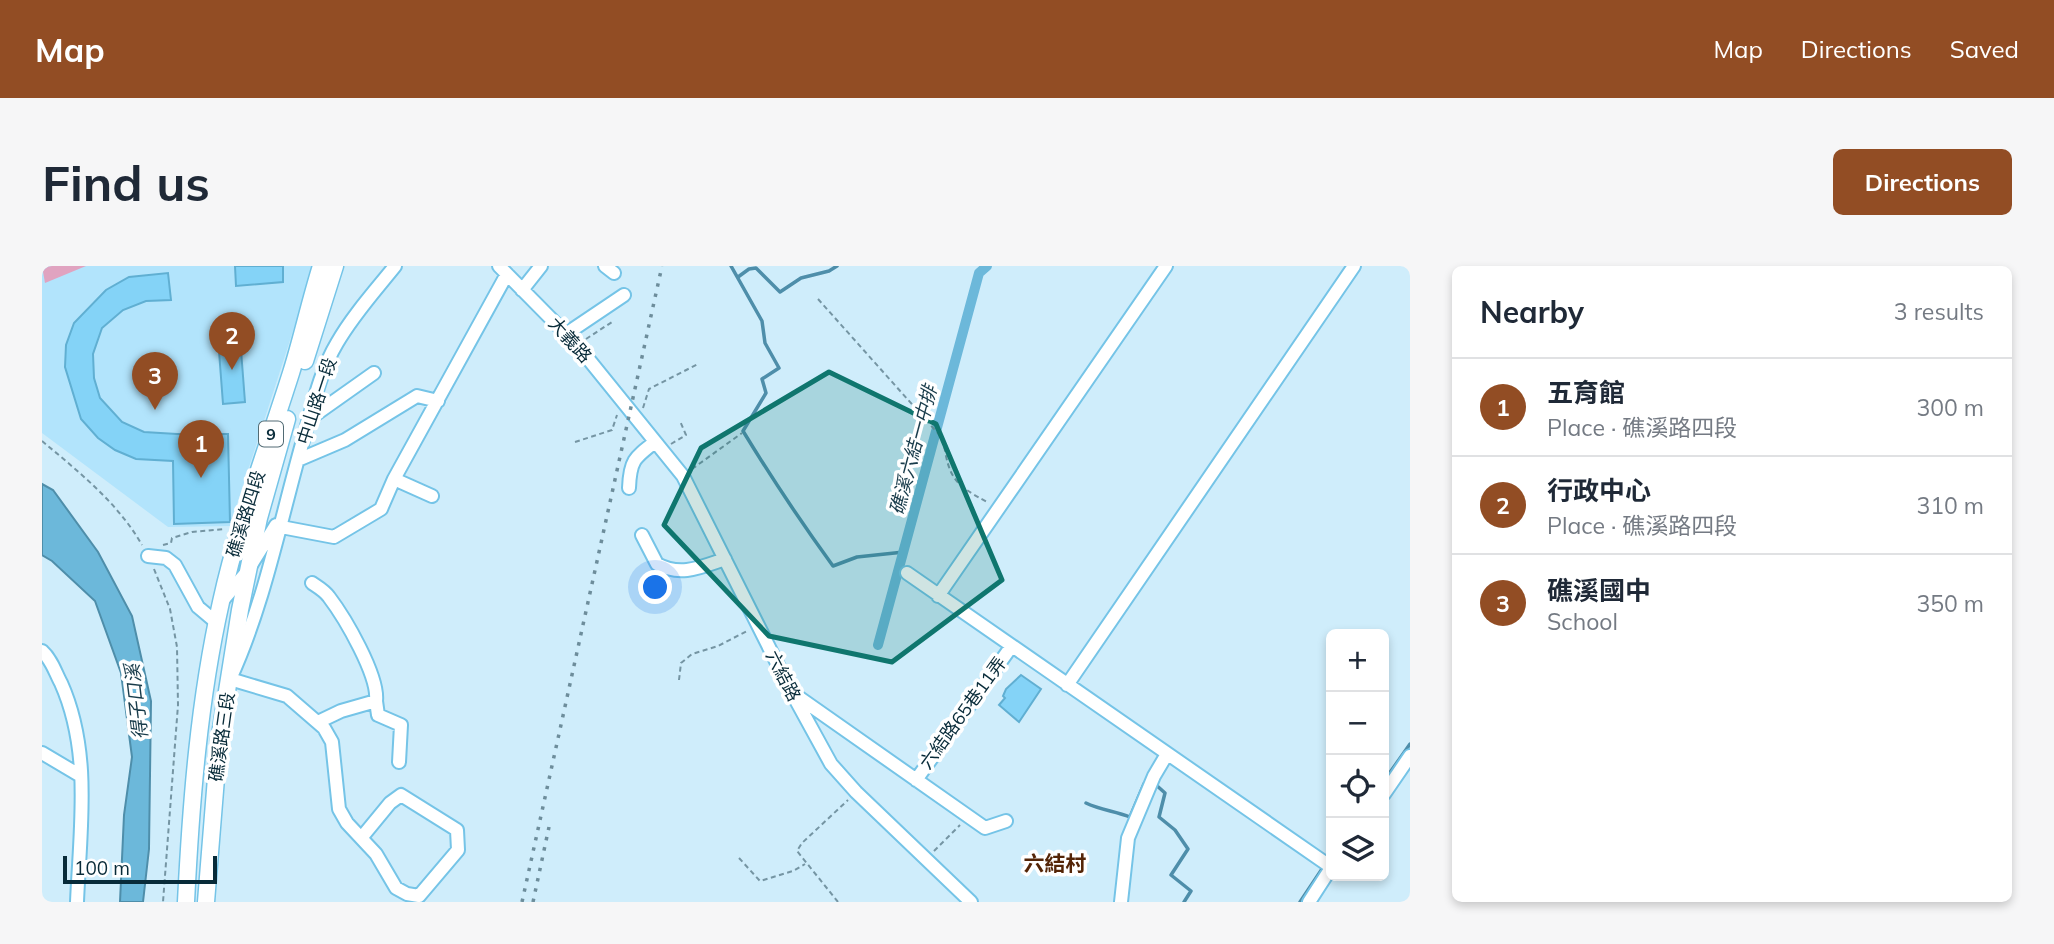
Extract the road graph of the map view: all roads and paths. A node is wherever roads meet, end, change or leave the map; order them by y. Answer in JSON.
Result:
{"nodes":[{"id":1,"x":321,"y":266,"type":"edge"},
{"id":2,"x":335,"y":266,"type":"edge"},
{"id":3,"x":395,"y":266,"type":"edge"},
{"id":4,"x":541,"y":266,"type":"edge"},
{"id":5,"x":1166,"y":266,"type":"edge"},
{"id":6,"x":1354,"y":266,"type":"edge"},
{"id":7,"x":503,"y":270,"type":"edge"},
{"id":8,"x":522,"y":290,"type":"junction"},
{"id":9,"x":624,"y":295,"type":"dead end"},
{"id":10,"x":818,"y":299,"type":"dead end"},
{"id":11,"x":612,"y":322,"type":"dead end"},
{"id":12,"x":566,"y":334,"type":"junction"},
{"id":13,"x":577,"y":345,"type":"junction"},
{"id":14,"x":698,"y":364,"type":"dead end"},
{"id":15,"x":374,"y":373,"type":"dead end"},
{"id":16,"x":438,"y":401,"type":"junction"},
{"id":17,"x":622,"y":401,"type":"junction"},
{"id":18,"x":309,"y":419,"type":"junction"},
{"id":19,"x":638,"y":420,"type":"junction"},
{"id":20,"x":680,"y":421,"type":"dead end"},
{"id":21,"x":743,"y":433,"type":"dead end"},
{"id":22,"x":42,"y":441,"type":"edge"},
{"id":23,"x":575,"y":442,"type":"dead end"},
{"id":24,"x":659,"y":446,"type":"junction"},
{"id":25,"x":298,"y":460,"type":"junction"},
{"id":26,"x":683,"y":476,"type":"junction"},
{"id":27,"x":394,"y":479,"type":"junction"},
{"id":28,"x":629,"y":488,"type":"dead end"},
{"id":29,"x":432,"y":496,"type":"dead end"},
{"id":30,"x":999,"y":508,"type":"junction"},
{"id":31,"x":278,"y":527,"type":"junction"},
{"id":32,"x":240,"y":533,"type":"junction"},
{"id":33,"x":642,"y":535,"type":"dead end"},
{"id":34,"x":170,"y":543,"type":"dead end"},
{"id":35,"x":148,"y":556,"type":"junction"},
{"id":36,"x":724,"y":559,"type":"junction"},
{"id":37,"x":246,"y":573,"type":"junction"},
{"id":38,"x":907,"y":573,"type":"dead end"},
{"id":39,"x":312,"y":583,"type":"dead end"},
{"id":40,"x":938,"y":596,"type":"junction"},
{"id":41,"x":221,"y":602,"type":"junction"},
{"id":42,"x":217,"y":623,"type":"junction"},
{"id":43,"x":758,"y":626,"type":"junction"},
{"id":44,"x":1011,"y":647,"type":"junction"},
{"id":45,"x":42,"y":651,"type":"edge"},
{"id":46,"x":230,"y":679,"type":"junction"},
{"id":47,"x":679,"y":680,"type":"dead end"},
{"id":48,"x":1068,"y":685,"type":"junction"},
{"id":49,"x":791,"y":691,"type":"junction"},
{"id":50,"x":376,"y":701,"type":"junction"},
{"id":51,"x":318,"y":723,"type":"junction"},
{"id":52,"x":42,"y":753,"type":"edge"},
{"id":53,"x":1167,"y":754,"type":"junction"},
{"id":54,"x":398,"y":762,"type":"dead end"},
{"id":55,"x":1408,"y":764,"type":"edge"},
{"id":56,"x":81,"y":776,"type":"junction"},
{"id":57,"x":916,"y":780,"type":"junction"},
{"id":58,"x":1389,"y":788,"type":"edge"},
{"id":59,"x":856,"y":792,"type":"junction"},
{"id":60,"x":968,"y":817,"type":"junction"},
{"id":61,"x":1006,"y":821,"type":"dead end"},
{"id":62,"x":362,"y":837,"type":"junction"},
{"id":63,"x":739,"y":858,"type":"dead end"},
{"id":64,"x":926,"y":859,"type":"junction"},
{"id":65,"x":806,"y":864,"type":"junction"},
{"id":66,"x":1326,"y":864,"type":"edge"},
{"id":67,"x":1326,"y":875,"type":"edge"},
{"id":68,"x":77,"y":902,"type":"edge"},
{"id":69,"x":163,"y":902,"type":"edge"},
{"id":70,"x":186,"y":902,"type":"edge"},
{"id":71,"x":206,"y":902,"type":"edge"},
{"id":72,"x":838,"y":902,"type":"edge"},
{"id":73,"x":971,"y":902,"type":"edge"},
{"id":74,"x":1121,"y":902,"type":"edge"},
{"id":75,"x":1309,"y":902,"type":"edge"}],
"edges":[{"from":1,"to":32,"type":"main road","name":"礁溪路四段","number":"9"},
{"from":2,"to":37,"type":"main road","name":"礁溪路四段","number":"9"},
{"from":3,"to":18,"type":"street","name":"中山路一段"},
{"from":4,"to":8,"type":"street"},
{"from":5,"to":30,"type":"street"},
{"from":6,"to":48,"type":"street"},
{"from":7,"to":8,"type":"street","name":"大義路"},
{"from":7,"to":16,"type":"street"},
{"from":8,"to":12,"type":"street","name":"大義路"},
{"from":9,"to":12,"type":"street"},
{"from":10,"to":30,"type":"path"},
{"from":11,"to":13,"type":"path"},
{"from":12,"to":13,"type":"street","name":"大義路"},
{"from":13,"to":17,"type":"street","name":"大義路"},
{"from":14,"to":19,"type":"path"},
{"from":15,"to":18,"type":"street"},
{"from":16,"to":25,"type":"street"},
{"from":16,"to":27,"type":"street"},
{"from":17,"to":19,"type":"street","name":"大義路"},
{"from":17,"to":23,"type":"path"},
{"from":18,"to":25,"type":"street","name":"中山路一段"},
{"from":19,"to":24,"type":"street","name":"六結路"},
{"from":20,"to":24,"type":"path"},
{"from":21,"to":26,"type":"path"},
{"from":22,"to":35,"type":"path"},
{"from":24,"to":26,"type":"street","name":"六結路"},
{"from":24,"to":28,"type":"street"},
{"from":25,"to":31,"type":"street","name":"中山路一段"},
{"from":26,"to":36,"type":"street","name":"六結路"},
{"from":27,"to":29,"type":"street"},
{"from":27,"to":31,"type":"street"},
{"from":30,"to":40,"type":"street"},
{"from":31,"to":37,"type":"street","name":"中山路一段"},
{"from":31,"to":46,"type":"street","name":"中山路一段"},
{"from":32,"to":34,"type":"path"},
{"from":32,"to":41,"type":"main road","name":"礁溪路四段","number":"9"},
{"from":33,"to":36,"type":"street"},
{"from":35,"to":42,"type":"street"},
{"from":35,"to":69,"type":"path"},
{"from":36,"to":43,"type":"street","name":"六結路"},
{"from":37,"to":41,"type":"street","name":"中山路一段"},
{"from":37,"to":46,"type":"main road","name":"礁溪路三段","number":"9"},
{"from":38,"to":40,"type":"street"},
{"from":39,"to":50,"type":"street"},
{"from":40,"to":44,"type":"street"},
{"from":41,"to":42,"type":"main road","name":"礁溪路三段","number":"9"},
{"from":42,"to":70,"type":"main road","name":"礁溪路三段","number":"9"},
{"from":43,"to":47,"type":"path"},
{"from":43,"to":49,"type":"street","name":"六結路"},
{"from":44,"to":48,"type":"street"},
{"from":44,"to":57,"type":"street","name":"六結路65巷11弄"},
{"from":45,"to":56,"type":"street"},
{"from":46,"to":51,"type":"street"},
{"from":46,"to":71,"type":"main road","name":"礁溪路三段","number":"9"},
{"from":48,"to":53,"type":"street"},
{"from":49,"to":57,"type":"street"},
{"from":49,"to":59,"type":"street","name":"六結路"},
{"from":50,"to":51,"type":"street"},
{"from":50,"to":54,"type":"street"},
{"from":51,"to":62,"type":"street"},
{"from":52,"to":56,"type":"street"},
{"from":53,"to":66,"type":"street"},
{"from":53,"to":74,"type":"street"},
{"from":55,"to":58,"type":"street"},
{"from":56,"to":68,"type":"street"},
{"from":57,"to":60,"type":"street"},
{"from":59,"to":64,"type":"street","name":"六結路"},
{"from":59,"to":65,"type":"path"},
{"from":60,"to":61,"type":"street"},
{"from":60,"to":64,"type":"path"},
{"from":62,"to":62,"type":"street"},
{"from":63,"to":65,"type":"path"},
{"from":64,"to":73,"type":"street","name":"六結路"},
{"from":65,"to":72,"type":"path"},
{"from":67,"to":75,"type":"street"}]}
